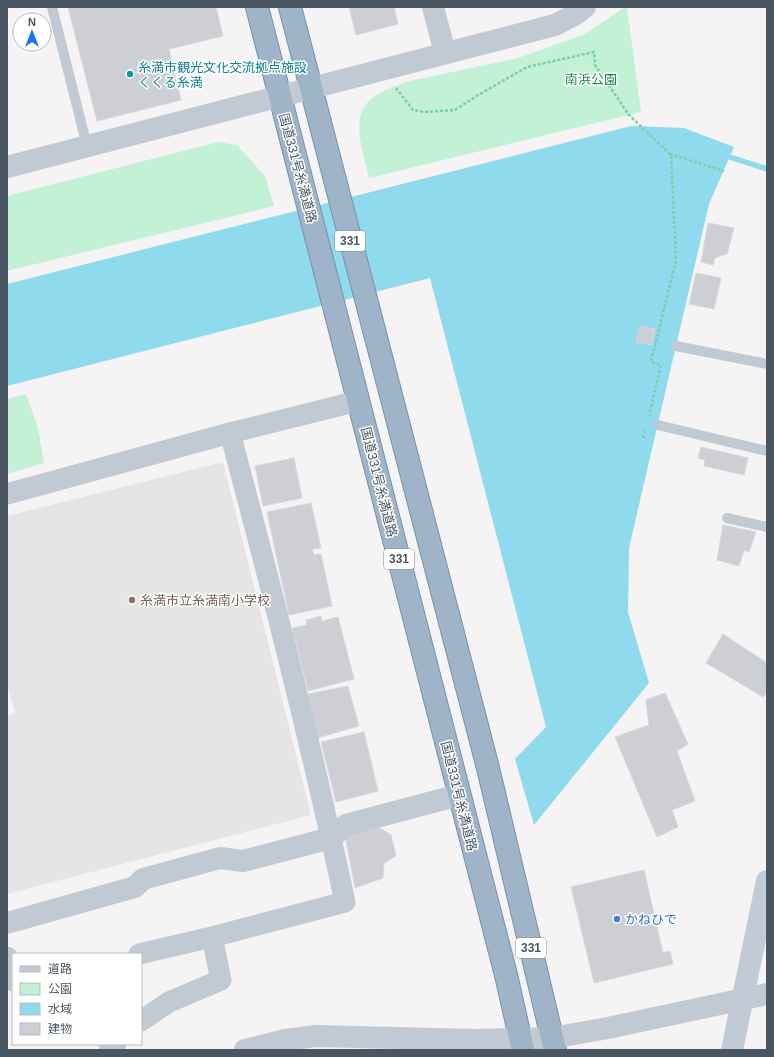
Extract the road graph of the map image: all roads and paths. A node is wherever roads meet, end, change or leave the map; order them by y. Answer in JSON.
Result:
{"nodes":[{"id":1,"x":52,"y":7,"type":"edge"},
{"id":2,"x":257,"y":7,"type":"edge"},
{"id":3,"x":290,"y":7,"type":"edge"},
{"id":4,"x":433,"y":7,"type":"edge"},
{"id":5,"x":585,"y":7,"type":"edge"},
{"id":6,"x":445,"y":53,"type":"junction"},
{"id":7,"x":395,"y":86,"type":"dead end"},
{"id":8,"x":311,"y":89,"type":"junction"},
{"id":9,"x":280,"y":97,"type":"junction"},
{"id":10,"x":87,"y":146,"type":"junction"},
{"id":11,"x":670,"y":154,"type":"junction"},
{"id":12,"x":7,"y":167,"type":"edge"},
{"id":13,"x":724,"y":171,"type":"dead end"},
{"id":14,"x":676,"y":346,"type":"dead end"},
{"id":15,"x":767,"y":364,"type":"edge"},
{"id":16,"x":358,"y":401,"type":"junction"},
{"id":17,"x":647,"y":422,"type":"dead end"},
{"id":18,"x":658,"y":424,"type":"dead end"},
{"id":19,"x":646,"y":427,"type":"dead end"},
{"id":20,"x":230,"y":434,"type":"junction"},
{"id":21,"x":643,"y":438,"type":"dead end"},
{"id":22,"x":767,"y":451,"type":"edge"},
{"id":23,"x":7,"y":494,"type":"edge"},
{"id":24,"x":727,"y":518,"type":"dead end"},
{"id":25,"x":767,"y":527,"type":"edge"},
{"id":26,"x":460,"y":800,"type":"junction"},
{"id":27,"x":331,"y":838,"type":"junction"},
{"id":28,"x":767,"y":881,"type":"edge"},
{"id":29,"x":7,"y":923,"type":"edge"},
{"id":30,"x":212,"y":937,"type":"junction"},
{"id":31,"x":142,"y":953,"type":"edge"},
{"id":32,"x":7,"y":957,"type":"edge"},
{"id":33,"x":12,"y":978,"type":"edge"},
{"id":34,"x":767,"y":994,"type":"edge"},
{"id":35,"x":742,"y":999,"type":"junction"},
{"id":36,"x":142,"y":1020,"type":"edge"},
{"id":37,"x":522,"y":1044,"type":"edge"},
{"id":38,"x":554,"y":1044,"type":"edge"},
{"id":39,"x":245,"y":1050,"type":"edge"},
{"id":40,"x":732,"y":1050,"type":"edge"}],
"edges":[{"from":1,"to":10,"type":"lane"},
{"from":2,"to":9,"type":"highway","name":"国道331号糸満道路","number":"331"},
{"from":3,"to":8,"type":"highway","number":"331"},
{"from":4,"to":6,"type":"street"},
{"from":5,"to":6,"type":"street"},
{"from":6,"to":8,"type":"street"},
{"from":7,"to":11,"type":"path"},
{"from":8,"to":9,"type":"street"},
{"from":8,"to":38,"type":"highway","number":"331"},
{"from":9,"to":10,"type":"street"},
{"from":9,"to":16,"type":"highway","name":"国道331号糸満道路","number":"331"},
{"from":10,"to":12,"type":"street"},
{"from":11,"to":13,"type":"path"},
{"from":11,"to":17,"type":"path"},
{"from":14,"to":15,"type":"lane"},
{"from":16,"to":20,"type":"street"},
{"from":16,"to":26,"type":"highway","name":"国道331号糸満道路","number":"331"},
{"from":18,"to":22,"type":"lane"},
{"from":19,"to":21,"type":"path"},
{"from":20,"to":23,"type":"street"},
{"from":20,"to":27,"type":"street"},
{"from":24,"to":25,"type":"lane"},
{"from":26,"to":27,"type":"street"},
{"from":26,"to":37,"type":"highway","name":"国道331号糸満道路","number":"331"},
{"from":27,"to":29,"type":"street"},
{"from":27,"to":30,"type":"street"},
{"from":28,"to":35,"type":"main road"},
{"from":30,"to":31,"type":"street"},
{"from":30,"to":36,"type":"street"},
{"from":32,"to":33,"type":"street"},
{"from":34,"to":35,"type":"street"},
{"from":35,"to":38,"type":"street"},
{"from":35,"to":40,"type":"main road"},
{"from":37,"to":38,"type":"street"},
{"from":37,"to":39,"type":"street"}]}
